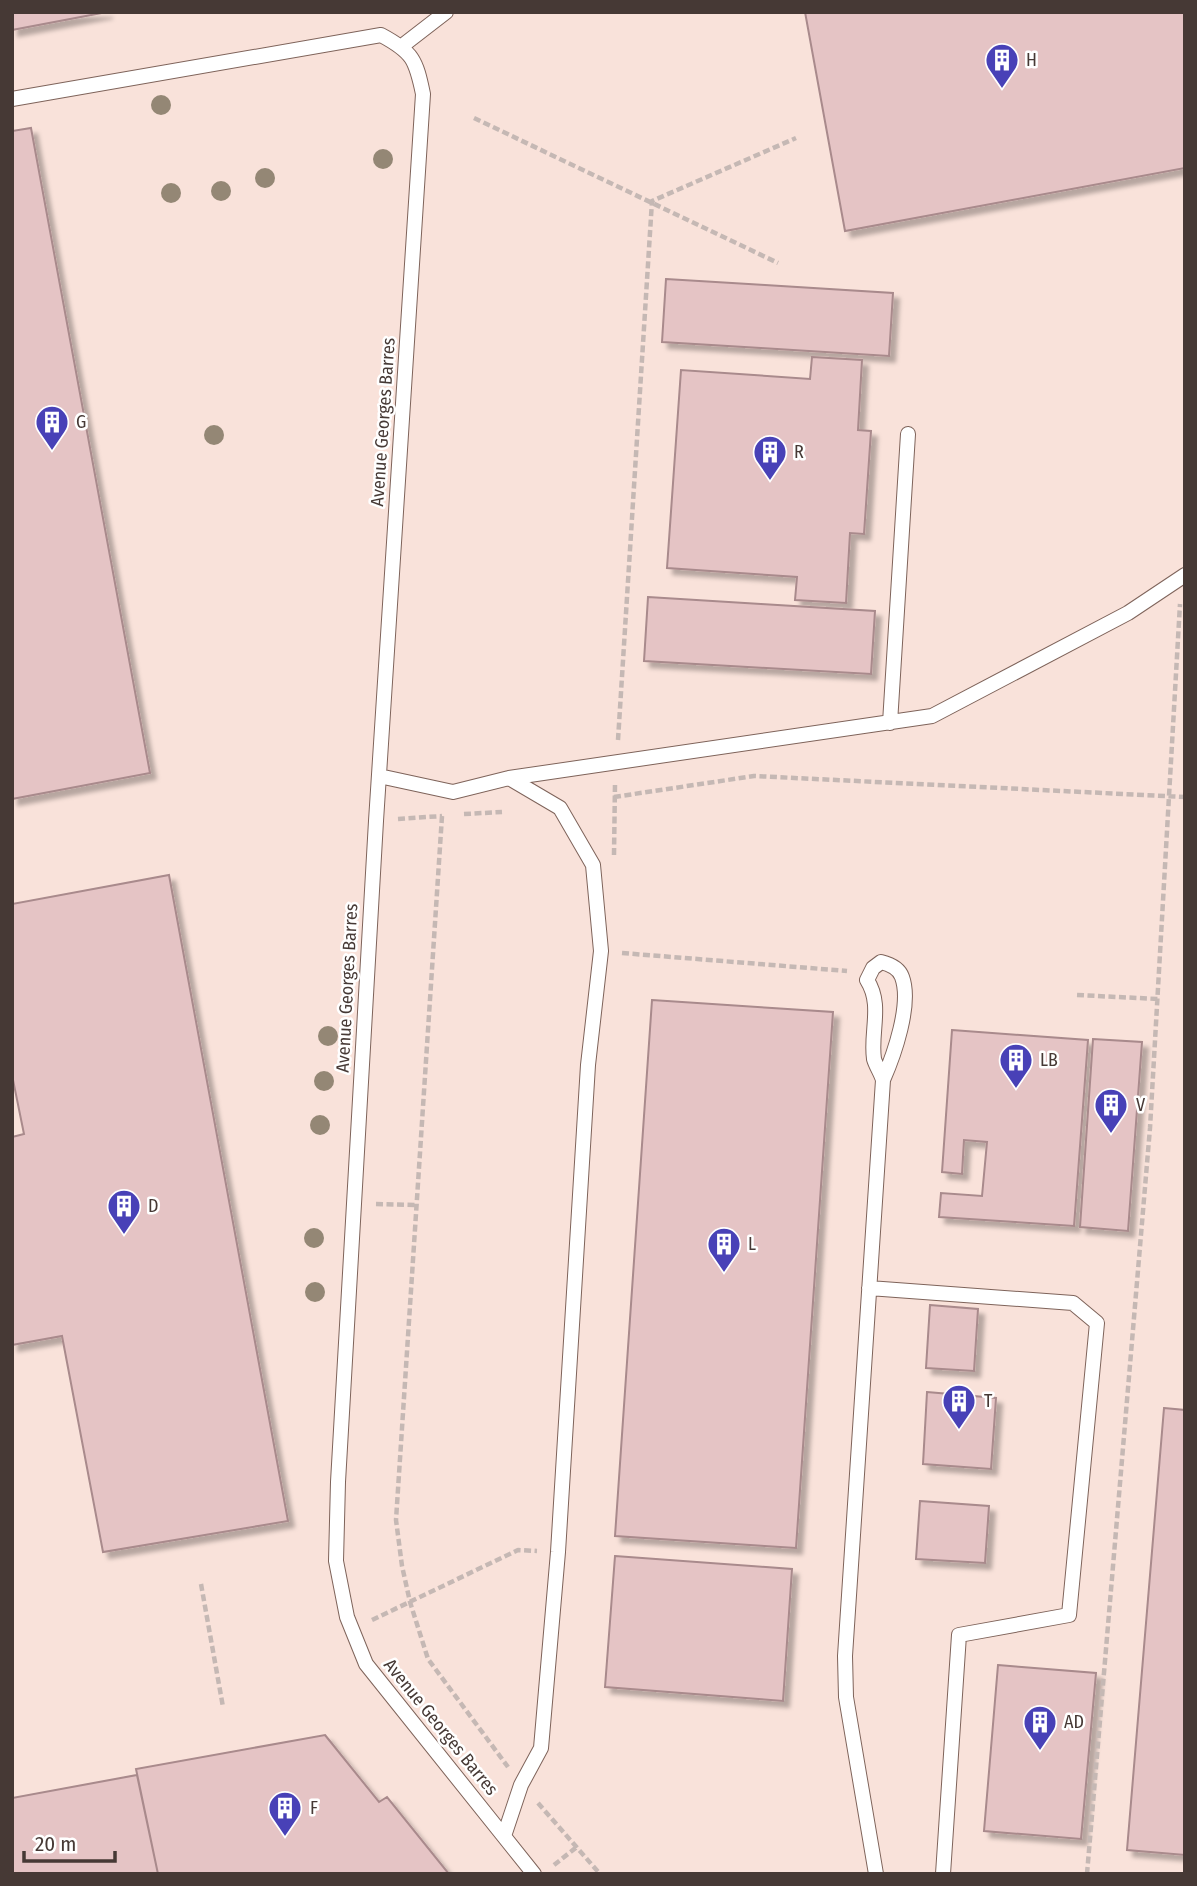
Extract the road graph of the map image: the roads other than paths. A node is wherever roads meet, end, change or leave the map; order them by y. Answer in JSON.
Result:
{"nodes":[{"id":1,"x":446,"y":12,"type":"edge"},
{"id":2,"x":402,"y":46,"type":"junction"},
{"id":3,"x":12,"y":99,"type":"edge"},
{"id":4,"x":908,"y":434,"type":"dead end"},
{"id":5,"x":1180,"y":578,"type":"edge"},
{"id":6,"x":890,"y":723,"type":"junction"},
{"id":7,"x":379,"y":776,"type":"junction"},
{"id":8,"x":509,"y":778,"type":"junction"},
{"id":9,"x":883,"y":1080,"type":"junction"},
{"id":10,"x":869,"y":1288,"type":"junction"},
{"id":11,"x":504,"y":1836,"type":"junction"},
{"id":12,"x":534,"y":1874,"type":"edge"},
{"id":13,"x":876,"y":1874,"type":"edge"},
{"id":14,"x":943,"y":1874,"type":"edge"}],
"edges":[{"from":1,"to":2,"type":"lane"},
{"from":2,"to":3,"type":"lane"},
{"from":2,"to":7,"type":"lane","name":"Avenue Georges Barres"},
{"from":4,"to":6,"type":"lane"},
{"from":5,"to":6,"type":"lane"},
{"from":6,"to":8,"type":"lane"},
{"from":7,"to":8,"type":"lane"},
{"from":7,"to":11,"type":"lane","name":"Avenue Georges Barres"},
{"from":8,"to":11,"type":"lane"},
{"from":9,"to":9,"type":"lane"},
{"from":9,"to":10,"type":"lane"},
{"from":10,"to":13,"type":"lane"},
{"from":10,"to":14,"type":"lane"},
{"from":11,"to":12,"type":"lane","name":"Avenue Georges Barres"}]}
